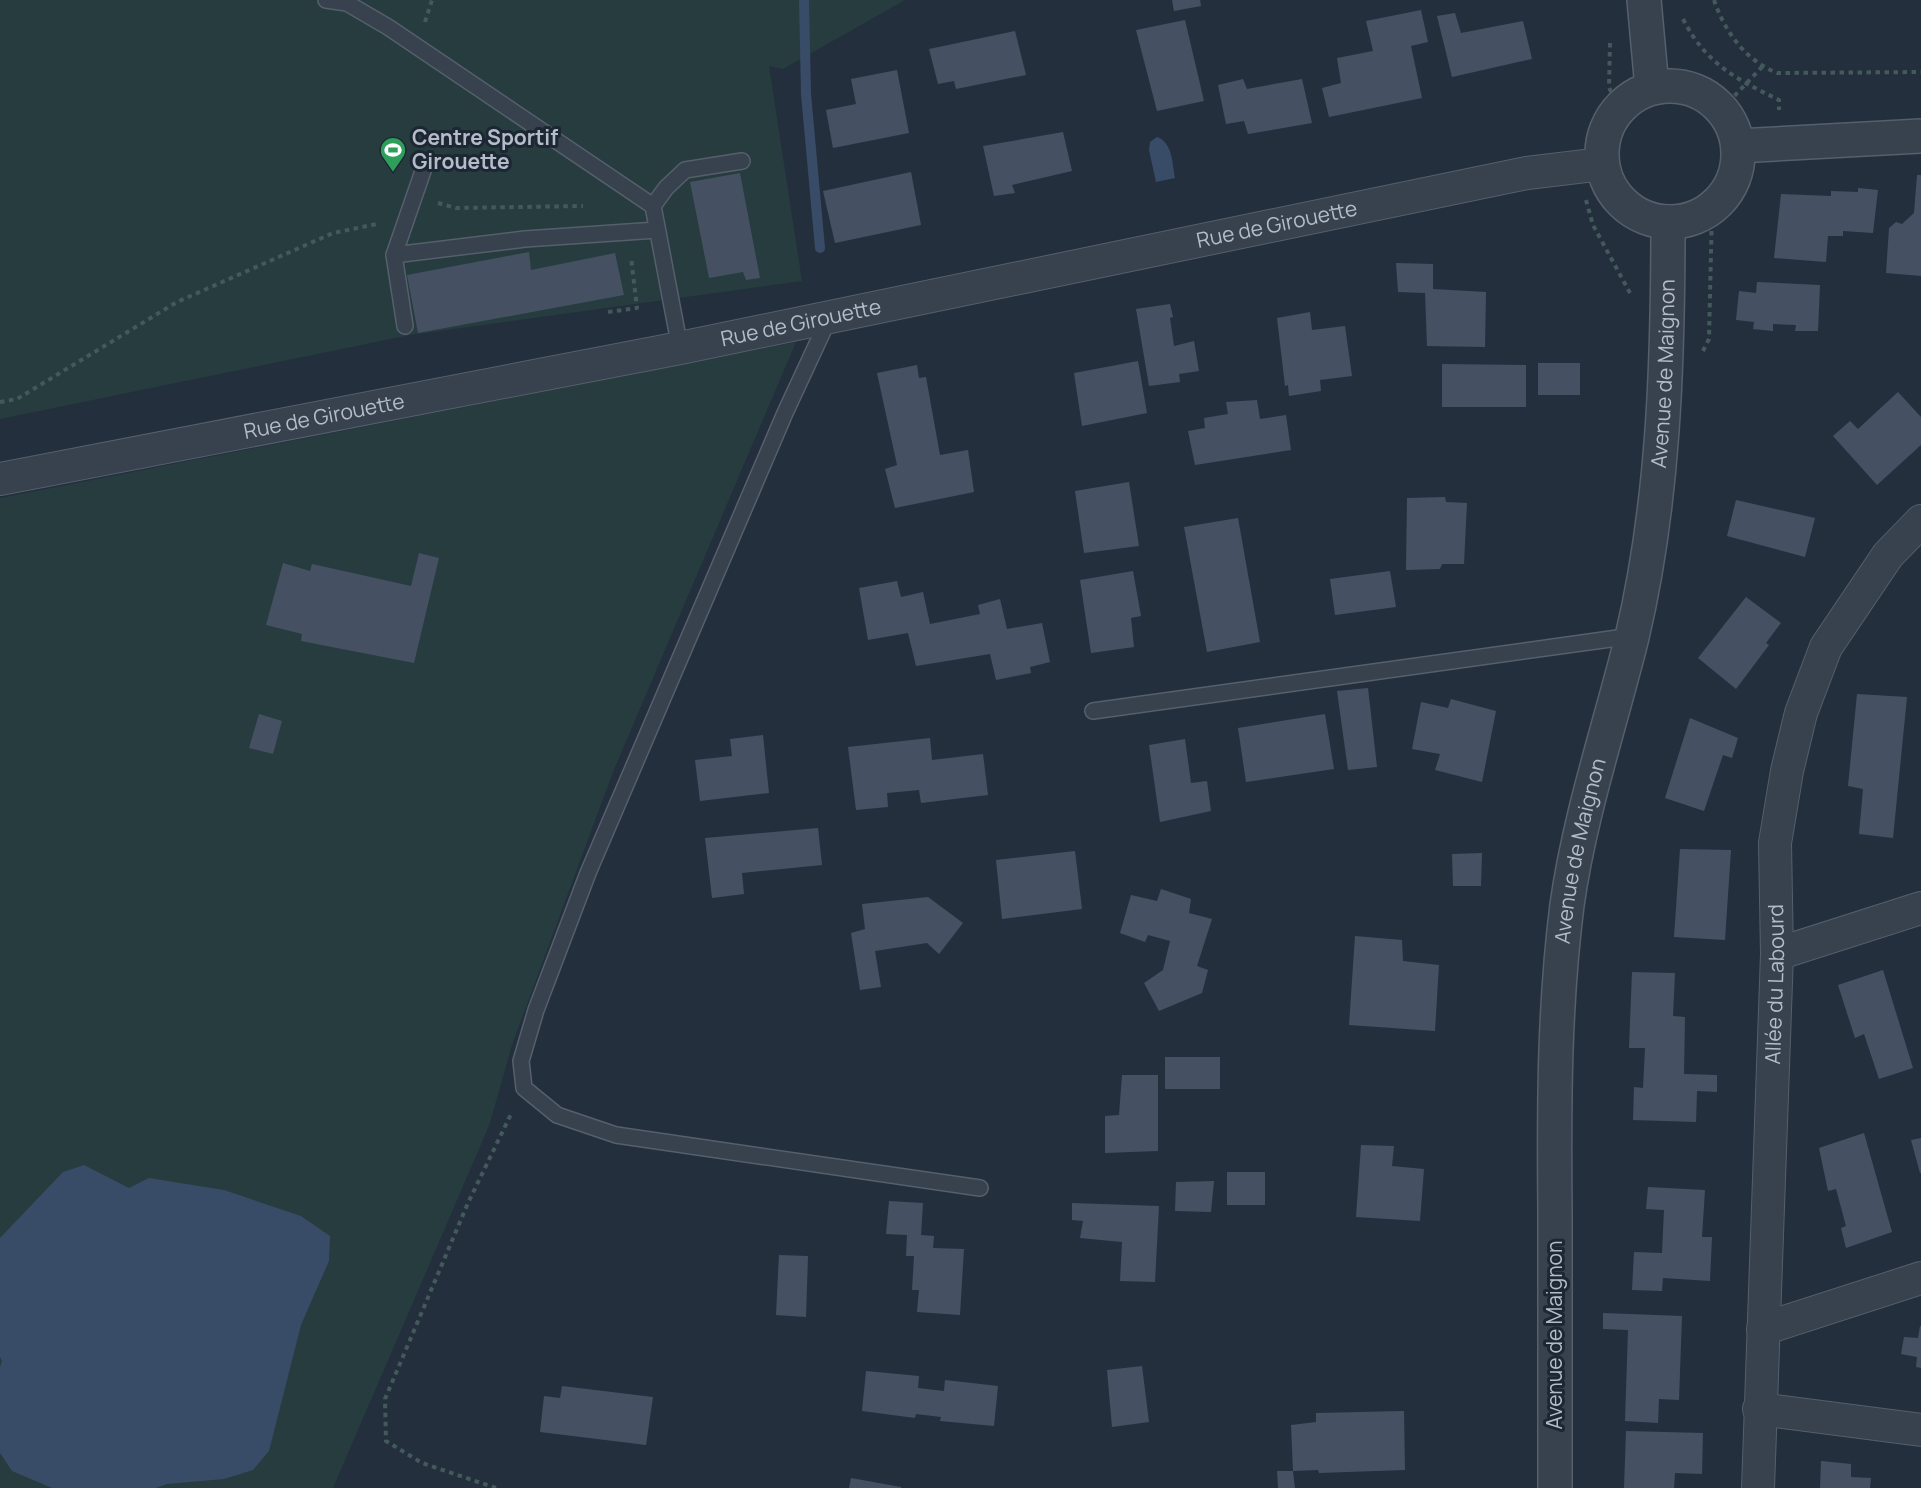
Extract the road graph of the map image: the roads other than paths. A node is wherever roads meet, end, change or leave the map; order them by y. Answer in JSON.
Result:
{"nodes":[{"id":1,"x":326,"y":0,"type":"edge"},
{"id":2,"x":1644,"y":0,"type":"edge"},
{"id":3,"x":1652,"y":88,"type":"junction"},
{"id":4,"x":1921,"y":136,"type":"edge"},
{"id":5,"x":1738,"y":146,"type":"junction"},
{"id":6,"x":742,"y":161,"type":"dead end"},
{"id":7,"x":1591,"y":165,"type":"junction"},
{"id":8,"x":423,"y":171,"type":"dead end"},
{"id":9,"x":652,"y":206,"type":"junction"},
{"id":10,"x":1668,"y":222,"type":"junction"},
{"id":11,"x":657,"y":230,"type":"junction"},
{"id":12,"x":394,"y":255,"type":"junction"},
{"id":13,"x":831,"y":315,"type":"junction"},
{"id":14,"x":405,"y":326,"type":"dead end"},
{"id":15,"x":680,"y":348,"type":"junction"},
{"id":16,"x":0,"y":479,"type":"edge"},
{"id":17,"x":1921,"y":521,"type":"edge"},
{"id":18,"x":1632,"y":636,"type":"junction"},
{"id":19,"x":1093,"y":711,"type":"dead end"},
{"id":20,"x":1921,"y":908,"type":"edge"},
{"id":21,"x":1777,"y":954,"type":"junction"},
{"id":22,"x":980,"y":1188,"type":"dead end"},
{"id":23,"x":1921,"y":1278,"type":"edge"},
{"id":24,"x":1763,"y":1329,"type":"junction"},
{"id":25,"x":1759,"y":1409,"type":"junction"},
{"id":26,"x":1921,"y":1430,"type":"edge"},
{"id":27,"x":1555,"y":1488,"type":"edge"},
{"id":28,"x":1758,"y":1488,"type":"edge"}],
"edges":[{"from":1,"to":9,"type":"lane"},
{"from":2,"to":3,"type":"street"},
{"from":3,"to":5,"type":"street"},
{"from":3,"to":7,"type":"street"},
{"from":4,"to":5,"type":"street"},
{"from":5,"to":10,"type":"street"},
{"from":6,"to":9,"type":"lane"},
{"from":7,"to":10,"type":"street"},
{"from":7,"to":13,"type":"street","name":"Rue de Girouette"},
{"from":8,"to":12,"type":"lane"},
{"from":9,"to":11,"type":"lane"},
{"from":10,"to":18,"type":"street","name":"Avenue de Maignon"},
{"from":11,"to":12,"type":"lane"},
{"from":11,"to":15,"type":"lane"},
{"from":12,"to":14,"type":"lane"},
{"from":13,"to":15,"type":"street","name":"Rue de Girouette"},
{"from":13,"to":22,"type":"lane"},
{"from":15,"to":16,"type":"street","name":"Rue de Girouette"},
{"from":17,"to":21,"type":"street","name":"Allée du Labourd"},
{"from":18,"to":19,"type":"lane"},
{"from":18,"to":27,"type":"street","name":"Avenue de Maignon"},
{"from":20,"to":21,"type":"street"},
{"from":21,"to":24,"type":"street","name":"Allée du Labourd"},
{"from":23,"to":24,"type":"street"},
{"from":24,"to":25,"type":"street","name":"Allée du Labourd"},
{"from":25,"to":26,"type":"street"},
{"from":25,"to":28,"type":"street","name":"Allée du Labourd"}]}
